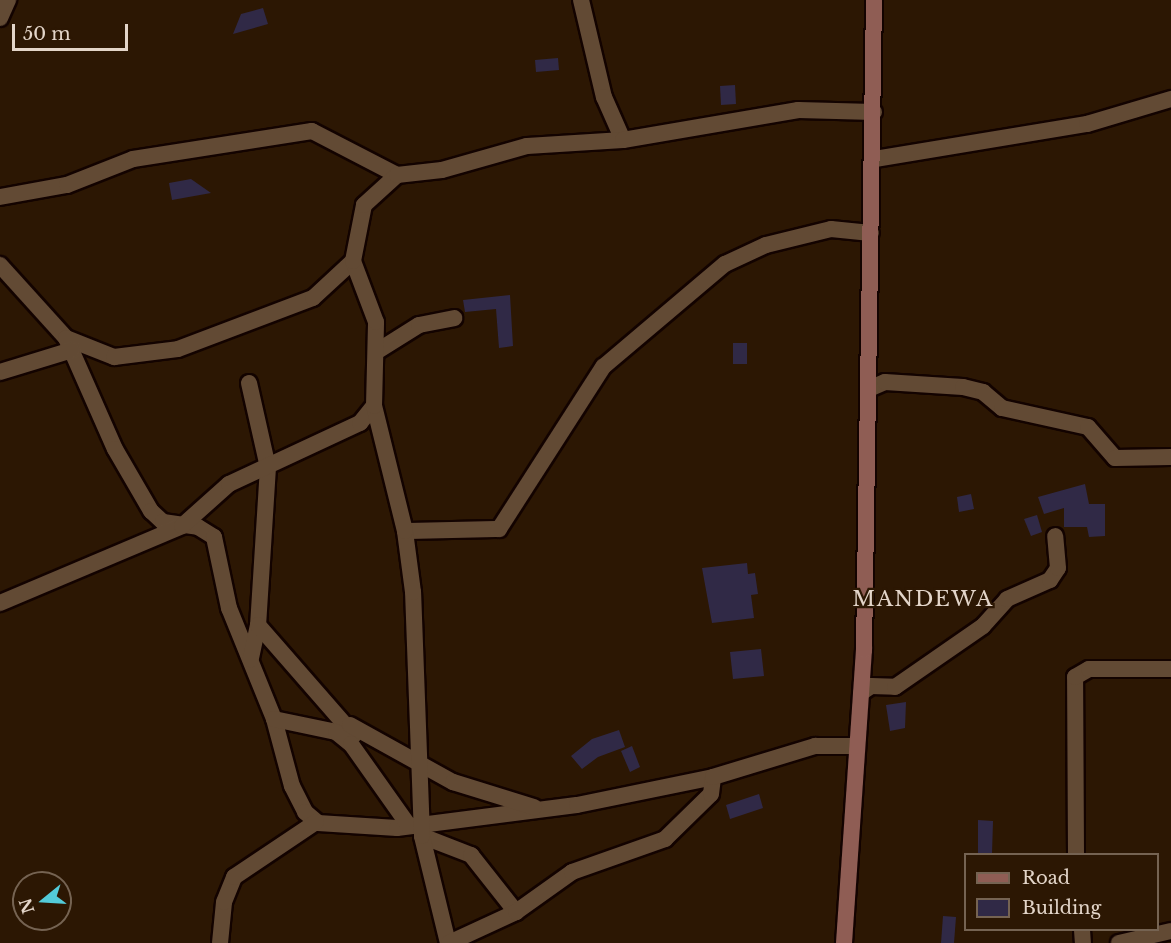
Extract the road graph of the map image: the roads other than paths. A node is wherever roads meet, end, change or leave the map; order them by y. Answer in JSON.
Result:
{"nodes":[{"id":1,"x":7,"y":0,"type":"edge"},
{"id":2,"x":581,"y":0,"type":"edge"},
{"id":3,"x":874,"y":0,"type":"edge"},
{"id":4,"x":0,"y":3,"type":"edge"},
{"id":5,"x":0,"y":18,"type":"edge"},
{"id":6,"x":1171,"y":99,"type":"edge"},
{"id":7,"x":874,"y":112,"type":"junction"},
{"id":8,"x":623,"y":140,"type":"junction"},
{"id":9,"x":875,"y":159,"type":"junction"},
{"id":10,"x":397,"y":175,"type":"junction"},
{"id":11,"x":0,"y":197,"type":"edge"},
{"id":12,"x":871,"y":233,"type":"junction"},
{"id":13,"x":354,"y":261,"type":"junction"},
{"id":14,"x":0,"y":265,"type":"edge"},
{"id":15,"x":454,"y":318,"type":"dead end"},
{"id":16,"x":69,"y":344,"type":"junction"},
{"id":17,"x":376,"y":352,"type":"junction"},
{"id":18,"x":0,"y":372,"type":"edge"},
{"id":19,"x":249,"y":383,"type":"dead end"},
{"id":20,"x":869,"y":389,"type":"junction"},
{"id":21,"x":374,"y":406,"type":"junction"},
{"id":22,"x":1171,"y":457,"type":"edge"},
{"id":23,"x":268,"y":467,"type":"junction"},
{"id":24,"x":183,"y":526,"type":"junction"},
{"id":25,"x":405,"y":531,"type":"junction"},
{"id":26,"x":1055,"y":536,"type":"dead end"},
{"id":27,"x":0,"y":603,"type":"edge"},
{"id":28,"x":258,"y":625,"type":"junction"},
{"id":29,"x":251,"y":659,"type":"junction"},
{"id":30,"x":1171,"y":669,"type":"edge"},
{"id":31,"x":861,"y":693,"type":"junction"},
{"id":32,"x":274,"y":719,"type":"junction"},
{"id":33,"x":350,"y":725,"type":"junction"},
{"id":34,"x":856,"y":746,"type":"junction"},
{"id":35,"x":362,"y":758,"type":"junction"},
{"id":36,"x":420,"y":765,"type":"junction"},
{"id":37,"x":713,"y":777,"type":"junction"},
{"id":38,"x":537,"y":808,"type":"junction"},
{"id":39,"x":316,"y":822,"type":"junction"},
{"id":40,"x":417,"y":829,"type":"junction"},
{"id":41,"x":1076,"y":853,"type":"edge"},
{"id":42,"x":516,"y":912,"type":"junction"},
{"id":43,"x":1171,"y":931,"type":"edge"},
{"id":44,"x":220,"y":943,"type":"edge"},
{"id":45,"x":448,"y":943,"type":"edge"},
{"id":46,"x":844,"y":943,"type":"edge"},
{"id":47,"x":1119,"y":943,"type":"edge"}],
"edges":[{"from":1,"to":4,"type":"street"},
{"from":1,"to":5,"type":"street"},
{"from":2,"to":8,"type":"street"},
{"from":3,"to":7,"type":"main road"},
{"from":6,"to":9,"type":"street"},
{"from":7,"to":8,"type":"street"},
{"from":7,"to":9,"type":"main road"},
{"from":8,"to":10,"type":"street"},
{"from":9,"to":12,"type":"main road"},
{"from":10,"to":11,"type":"street"},
{"from":10,"to":13,"type":"street"},
{"from":12,"to":20,"type":"main road"},
{"from":12,"to":25,"type":"street"},
{"from":13,"to":16,"type":"street"},
{"from":13,"to":17,"type":"street"},
{"from":14,"to":16,"type":"street"},
{"from":15,"to":17,"type":"street"},
{"from":16,"to":18,"type":"street"},
{"from":16,"to":24,"type":"street"},
{"from":17,"to":21,"type":"street"},
{"from":19,"to":23,"type":"street"},
{"from":20,"to":22,"type":"street"},
{"from":20,"to":31,"type":"main road"},
{"from":21,"to":23,"type":"street"},
{"from":21,"to":25,"type":"street"},
{"from":23,"to":24,"type":"street"},
{"from":23,"to":28,"type":"street"},
{"from":24,"to":27,"type":"street"},
{"from":24,"to":29,"type":"street"},
{"from":25,"to":36,"type":"street"},
{"from":26,"to":31,"type":"street"},
{"from":28,"to":29,"type":"street"},
{"from":28,"to":33,"type":"street"},
{"from":29,"to":32,"type":"street"},
{"from":30,"to":41,"type":"street"},
{"from":31,"to":34,"type":"main road"},
{"from":32,"to":35,"type":"street"},
{"from":32,"to":39,"type":"street"},
{"from":33,"to":35,"type":"street"},
{"from":33,"to":36,"type":"street"},
{"from":34,"to":37,"type":"street"},
{"from":34,"to":46,"type":"main road"},
{"from":35,"to":40,"type":"street"},
{"from":36,"to":38,"type":"street"},
{"from":36,"to":40,"type":"street"},
{"from":37,"to":38,"type":"street"},
{"from":37,"to":42,"type":"street"},
{"from":38,"to":40,"type":"street"},
{"from":39,"to":40,"type":"street"},
{"from":39,"to":44,"type":"street"},
{"from":40,"to":42,"type":"street"},
{"from":40,"to":45,"type":"street"},
{"from":42,"to":45,"type":"street"},
{"from":43,"to":47,"type":"street"}]}
